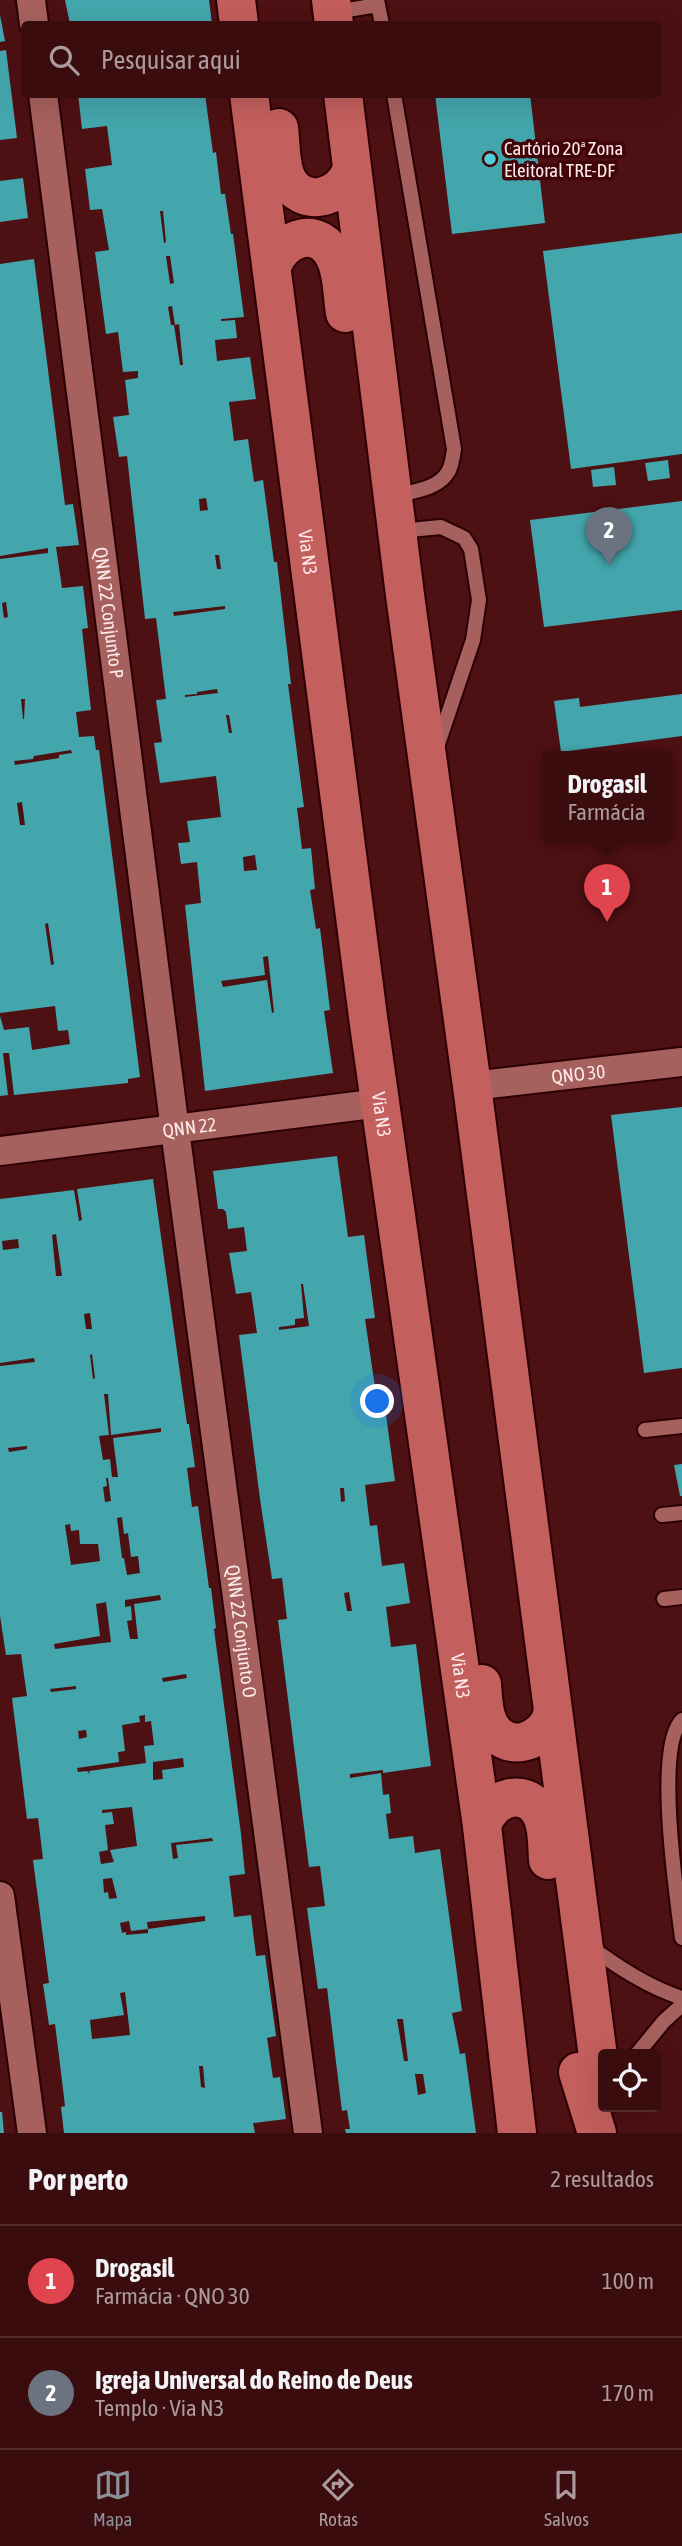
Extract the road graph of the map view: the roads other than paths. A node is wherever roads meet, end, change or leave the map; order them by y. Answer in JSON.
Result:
{"nodes":[{"id":1,"x":31,"y":0,"type":"edge"},
{"id":2,"x":236,"y":0,"type":"edge"},
{"id":3,"x":262,"y":0,"type":"edge"},
{"id":4,"x":378,"y":3,"type":"edge"},
{"id":5,"x":332,"y":12,"type":"edge"},
{"id":6,"x":34,"y":21,"type":"edge"},
{"id":7,"x":239,"y":21,"type":"edge"},
{"id":8,"x":265,"y":21,"type":"edge"},
{"id":9,"x":381,"y":21,"type":"edge"},
{"id":10,"x":44,"y":98,"type":"edge"},
{"id":11,"x":250,"y":98,"type":"edge"},
{"id":12,"x":275,"y":98,"type":"edge"},
{"id":13,"x":343,"y":98,"type":"edge"},
{"id":14,"x":395,"y":98,"type":"edge"},
{"id":15,"x":352,"y":169,"type":"junction"},
{"id":16,"x":272,"y":265,"type":"junction"},
{"id":17,"x":397,"y":514,"type":"junction"},
{"id":18,"x":405,"y":595,"type":"junction"},
{"id":19,"x":429,"y":768,"type":"junction"},
{"id":20,"x":682,"y":1062,"type":"edge"},
{"id":21,"x":472,"y":1086,"type":"junction"},
{"id":22,"x":380,"y":1103,"type":"junction"},
{"id":23,"x":175,"y":1130,"type":"junction"},
{"id":24,"x":0,"y":1151,"type":"edge"},
{"id":25,"x":412,"y":1322,"type":"junction"},
{"id":26,"x":682,"y":1426,"type":"edge"},
{"id":27,"x":645,"y":1430,"type":"dead end"},
{"id":28,"x":682,"y":1513,"type":"edge"},
{"id":29,"x":662,"y":1515,"type":"dead end"},
{"id":30,"x":682,"y":1597,"type":"edge"},
{"id":31,"x":664,"y":1599,"type":"dead end"},
{"id":32,"x":552,"y":1713,"type":"junction"},
{"id":33,"x":682,"y":1720,"type":"edge"},
{"id":34,"x":482,"y":1826,"type":"junction"},
{"id":35,"x":0,"y":1896,"type":"edge"},
{"id":36,"x":682,"y":1938,"type":"edge"},
{"id":37,"x":583,"y":1941,"type":"junction"},
{"id":38,"x":682,"y":1998,"type":"edge"},
{"id":39,"x":682,"y":2005,"type":"edge"},
{"id":40,"x":641,"y":2049,"type":"edge"},
{"id":41,"x":598,"y":2056,"type":"edge"},
{"id":42,"x":606,"y":2112,"type":"edge"},
{"id":43,"x":32,"y":2133,"type":"edge"},
{"id":44,"x":307,"y":2133,"type":"edge"},
{"id":45,"x":517,"y":2133,"type":"edge"},
{"id":46,"x":597,"y":2133,"type":"edge"},
{"id":47,"x":608,"y":2133,"type":"edge"}],
"edges":[{"from":1,"to":6,"type":"street"},
{"from":2,"to":7,"type":"main road"},
{"from":3,"to":8,"type":"main road"},
{"from":4,"to":5,"type":"lane"},
{"from":4,"to":9,"type":"lane"},
{"from":10,"to":23,"type":"street","name":"QNN 22 Conjunto P"},
{"from":11,"to":16,"type":"main road","name":"Via N3"},
{"from":12,"to":15,"type":"main road"},
{"from":13,"to":15,"type":"main road"},
{"from":14,"to":17,"type":"lane"},
{"from":15,"to":17,"type":"main road"},
{"from":16,"to":18,"type":"main road"},
{"from":16,"to":22,"type":"main road","name":"Via N3"},
{"from":17,"to":18,"type":"main road"},
{"from":17,"to":19,"type":"lane"},
{"from":18,"to":19,"type":"main road"},
{"from":19,"to":21,"type":"main road"},
{"from":20,"to":21,"type":"street","name":"QNO 30"},
{"from":21,"to":32,"type":"main road"},
{"from":22,"to":23,"type":"street","name":"QNN 22"},
{"from":22,"to":25,"type":"main road","name":"Via N3"},
{"from":23,"to":24,"type":"street","name":"QNN 22"},
{"from":23,"to":44,"type":"street","name":"QNN 22 Conjunto O"},
{"from":25,"to":32,"type":"main road"},
{"from":25,"to":34,"type":"main road","name":"Via N3"},
{"from":26,"to":27,"type":"lane"},
{"from":28,"to":29,"type":"lane"},
{"from":30,"to":31,"type":"lane"},
{"from":32,"to":37,"type":"main road"},
{"from":33,"to":36,"type":"lane"},
{"from":34,"to":45,"type":"main road","name":"Via N3"},
{"from":34,"to":46,"type":"main road"},
{"from":35,"to":43,"type":"street"},
{"from":37,"to":38,"type":"lane"},
{"from":37,"to":41,"type":"main road"},
{"from":39,"to":40,"type":"lane"},
{"from":42,"to":47,"type":"main road"}]}
